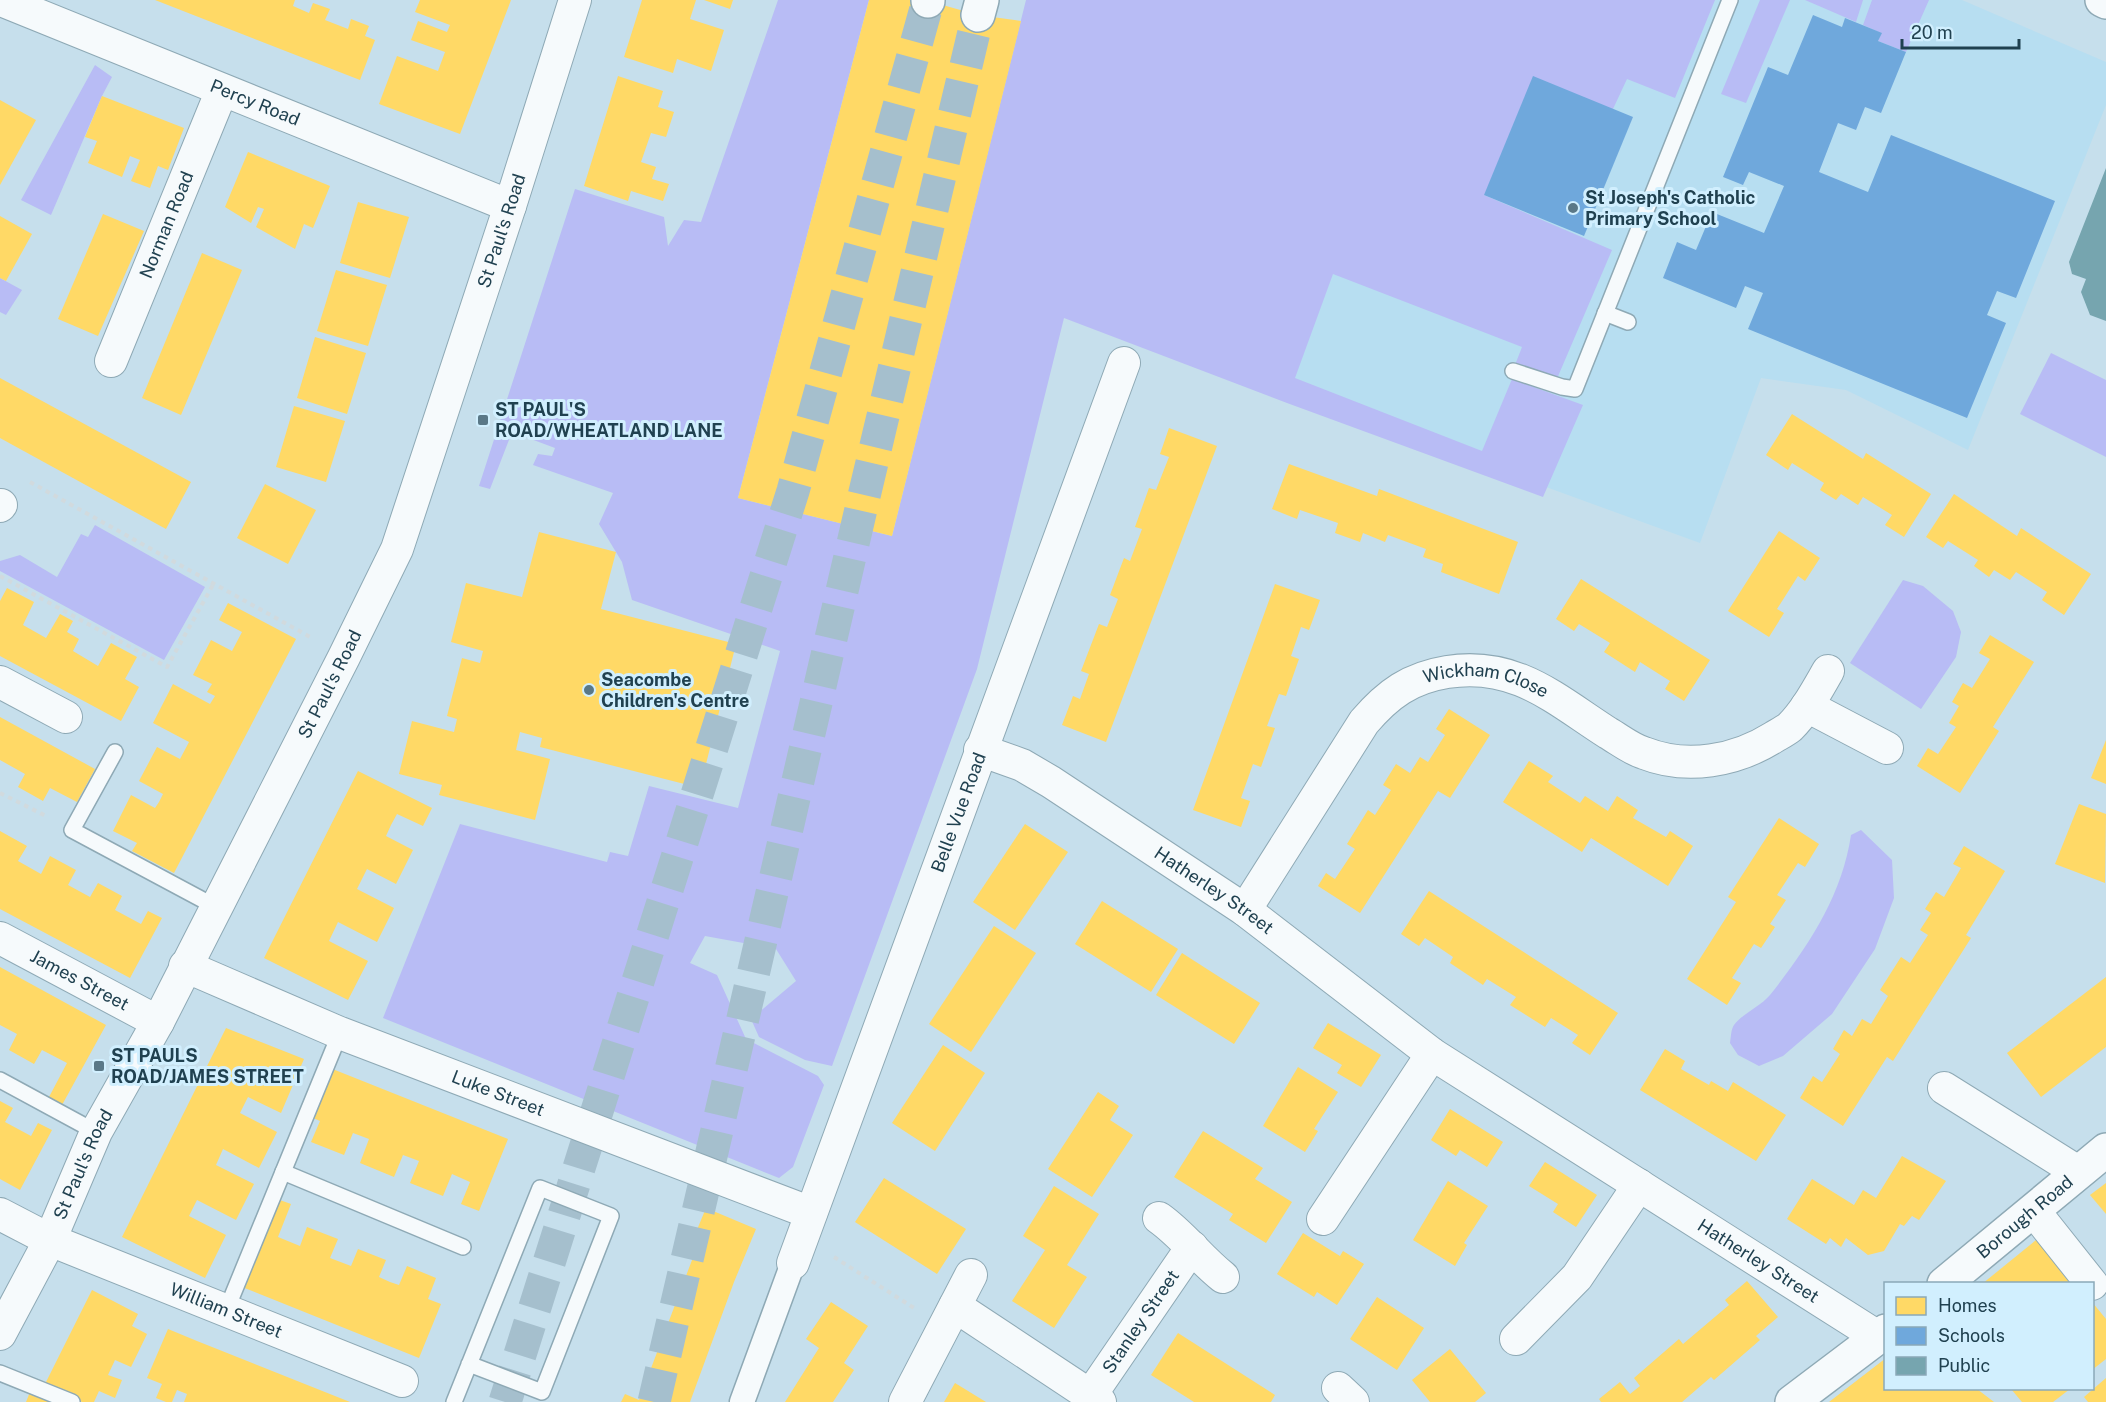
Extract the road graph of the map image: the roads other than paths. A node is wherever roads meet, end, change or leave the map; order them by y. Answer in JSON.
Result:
{"nodes":[{"id":1,"x":0,"y":0,"type":"edge"},
{"id":2,"x":575,"y":0,"type":"edge"},
{"id":3,"x":1730,"y":0,"type":"edge"},
{"id":4,"x":2102,"y":0,"type":"edge"},
{"id":5,"x":2106,"y":2,"type":"edge"},
{"id":6,"x":222,"y":90,"type":"junction"},
{"id":7,"x":510,"y":206,"type":"junction"},
{"id":8,"x":1605,"y":313,"type":"junction"},
{"id":9,"x":1628,"y":322,"type":"dead end"},
{"id":10,"x":111,"y":360,"type":"dead end"},
{"id":11,"x":1124,"y":363,"type":"dead end"},
{"id":12,"x":1513,"y":371,"type":"dead end"},
{"id":13,"x":1828,"y":671,"type":"dead end"},
{"id":14,"x":0,"y":682,"type":"edge"},
{"id":15,"x":1806,"y":706,"type":"junction"},
{"id":16,"x":66,"y":717,"type":"dead end"},
{"id":17,"x":1887,"y":747,"type":"dead end"},
{"id":18,"x":980,"y":750,"type":"junction"},
{"id":19,"x":115,"y":752,"type":"dead end"},
{"id":20,"x":216,"y":907,"type":"junction"},
{"id":21,"x":1245,"y":910,"type":"junction"},
{"id":22,"x":0,"y":938,"type":"edge"},
{"id":23,"x":185,"y":966,"type":"junction"},
{"id":24,"x":158,"y":1022,"type":"junction"},
{"id":25,"x":340,"y":1033,"type":"junction"},
{"id":26,"x":1432,"y":1054,"type":"junction"},
{"id":27,"x":0,"y":1080,"type":"edge"},
{"id":28,"x":1944,"y":1088,"type":"dead end"},
{"id":29,"x":96,"y":1132,"type":"junction"},
{"id":30,"x":2106,"y":1150,"type":"edge"},
{"id":31,"x":283,"y":1172,"type":"junction"},
{"id":32,"x":2078,"y":1172,"type":"junction"},
{"id":33,"x":1640,"y":1185,"type":"junction"},
{"id":34,"x":2034,"y":1211,"type":"junction"},
{"id":35,"x":811,"y":1213,"type":"junction"},
{"id":36,"x":0,"y":1214,"type":"edge"},
{"id":37,"x":1159,"y":1218,"type":"dead end"},
{"id":38,"x":1323,"y":1219,"type":"dead end"},
{"id":39,"x":50,"y":1240,"type":"junction"},
{"id":40,"x":464,"y":1246,"type":"dead end"},
{"id":41,"x":1192,"y":1247,"type":"junction"},
{"id":42,"x":797,"y":1253,"type":"joint"},
{"id":43,"x":970,"y":1275,"type":"dead end"},
{"id":44,"x":1224,"y":1276,"type":"dead end"},
{"id":45,"x":1946,"y":1282,"type":"edge"},
{"id":46,"x":2090,"y":1282,"type":"edge"},
{"id":47,"x":2094,"y":1286,"type":"edge"},
{"id":48,"x":2106,"y":1301,"type":"edge"},
{"id":49,"x":226,"y":1311,"type":"junction"},
{"id":50,"x":949,"y":1316,"type":"junction"},
{"id":51,"x":0,"y":1334,"type":"edge"},
{"id":52,"x":1882,"y":1334,"type":"edge"},
{"id":53,"x":1516,"y":1339,"type":"dead end"},
{"id":54,"x":469,"y":1364,"type":"junction"},
{"id":55,"x":0,"y":1374,"type":"edge"},
{"id":56,"x":402,"y":1381,"type":"dead end"},
{"id":57,"x":1095,"y":1399,"type":"edge"},
{"id":58,"x":72,"y":1402,"type":"edge"},
{"id":59,"x":454,"y":1402,"type":"edge"},
{"id":60,"x":742,"y":1402,"type":"edge"},
{"id":61,"x":905,"y":1402,"type":"edge"},
{"id":62,"x":1792,"y":1402,"type":"edge"}],
"edges":[{"from":1,"to":6,"type":"street","name":"Percy Road"},
{"from":2,"to":7,"type":"street","name":"St Paul's Road"},
{"from":3,"to":8,"type":"lane"},
{"from":4,"to":5,"type":"main road"},
{"from":6,"to":7,"type":"street","name":"Percy Road"},
{"from":6,"to":10,"type":"street","name":"Norman Road"},
{"from":7,"to":20,"type":"street","name":"St Paul's Road"},
{"from":8,"to":9,"type":"lane"},
{"from":8,"to":12,"type":"lane"},
{"from":11,"to":18,"type":"street","name":"Belle Vue Road"},
{"from":13,"to":15,"type":"street","name":"Wickham Close"},
{"from":14,"to":16,"type":"street"},
{"from":15,"to":17,"type":"street"},
{"from":15,"to":21,"type":"street","name":"Wickham Close"},
{"from":18,"to":21,"type":"street","name":"Hatherley Street"},
{"from":18,"to":35,"type":"street","name":"Belle Vue Road"},
{"from":19,"to":20,"type":"lane"},
{"from":20,"to":23,"type":"street","name":"St Paul's Road"},
{"from":21,"to":26,"type":"street","name":"Hatherley Street"},
{"from":22,"to":24,"type":"street","name":"James Street"},
{"from":23,"to":24,"type":"street","name":"St Paul's Road"},
{"from":23,"to":25,"type":"street","name":"Luke Street"},
{"from":24,"to":29,"type":"street","name":"St Paul's Road"},
{"from":25,"to":31,"type":"lane"},
{"from":25,"to":35,"type":"street","name":"Luke Street"},
{"from":26,"to":33,"type":"street","name":"Hatherley Street"},
{"from":26,"to":38,"type":"street"},
{"from":27,"to":29,"type":"lane"},
{"from":28,"to":32,"type":"street"},
{"from":29,"to":39,"type":"street","name":"St Paul's Road"},
{"from":30,"to":32,"type":"main road","name":"Borough Road"},
{"from":31,"to":40,"type":"lane"},
{"from":31,"to":49,"type":"lane"},
{"from":32,"to":34,"type":"main road","name":"Borough Road"},
{"from":33,"to":52,"type":"street","name":"Hatherley Street"},
{"from":33,"to":53,"type":"street"},
{"from":34,"to":45,"type":"main road","name":"Borough Road"},
{"from":34,"to":46,"type":"street"},
{"from":35,"to":42,"type":"street","name":"Belle Vue Road"},
{"from":36,"to":39,"type":"street","name":"William Street"},
{"from":37,"to":41,"type":"street","name":"Stanley Street"},
{"from":39,"to":49,"type":"street","name":"William Street"},
{"from":39,"to":51,"type":"street","name":"St Paul's Road"},
{"from":41,"to":44,"type":"street","name":"Stanley Street"},
{"from":41,"to":57,"type":"street","name":"Stanley Street"},
{"from":42,"to":60,"type":"street"},
{"from":43,"to":50,"type":"street"},
{"from":47,"to":48,"type":"street"},
{"from":49,"to":56,"type":"street","name":"William Street"},
{"from":50,"to":57,"type":"street","name":"Stanley Street"},
{"from":50,"to":61,"type":"street"},
{"from":52,"to":62,"type":"main road"},
{"from":54,"to":54,"type":"lane"},
{"from":54,"to":59,"type":"lane"},
{"from":55,"to":58,"type":"lane"}]}
